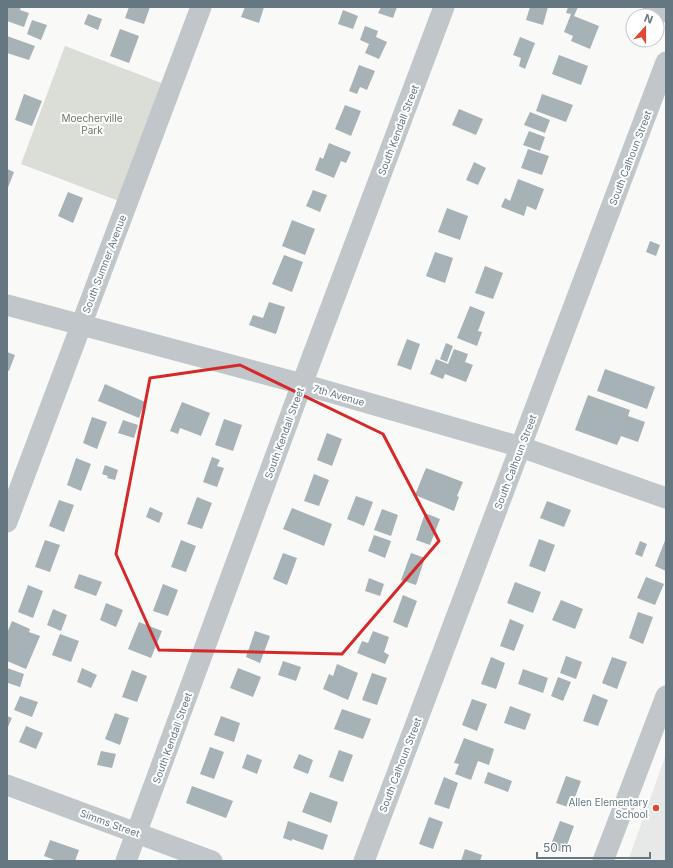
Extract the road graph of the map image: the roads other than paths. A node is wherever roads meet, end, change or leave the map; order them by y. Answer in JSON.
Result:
{"nodes":[{"id":1,"x":201,"y":7,"type":"edge"},
{"id":2,"x":444,"y":7,"type":"edge"},
{"id":3,"x":653,"y":7,"type":"edge"},
{"id":4,"x":666,"y":12,"type":"edge"},
{"id":5,"x":666,"y":62,"type":"edge"},
{"id":6,"x":7,"y":305,"type":"edge"},
{"id":7,"x":81,"y":325,"type":"junction"},
{"id":8,"x":302,"y":384,"type":"junction"},
{"id":9,"x":521,"y":447,"type":"junction"},
{"id":10,"x":666,"y":498,"type":"edge"},
{"id":11,"x":7,"y":522,"type":"edge"},
{"id":12,"x":666,"y":696,"type":"edge"},
{"id":13,"x":7,"y":785,"type":"edge"},
{"id":14,"x":137,"y":833,"type":"junction"},
{"id":15,"x":126,"y":861,"type":"edge"},
{"id":16,"x":212,"y":861,"type":"edge"},
{"id":17,"x":364,"y":861,"type":"edge"},
{"id":18,"x":603,"y":861,"type":"edge"}],
"edges":[{"from":1,"to":7,"type":"street","name":"South Sumner Avenue"},
{"from":2,"to":8,"type":"street","name":"South Kendall Street"},
{"from":3,"to":4,"type":"street"},
{"from":5,"to":9,"type":"street","name":"South Calhoun Street"},
{"from":6,"to":7,"type":"street","name":"7th Avenue"},
{"from":7,"to":8,"type":"street","name":"7th Avenue"},
{"from":7,"to":11,"type":"street","name":"South Sumner Avenue"},
{"from":8,"to":9,"type":"street","name":"7th Avenue"},
{"from":8,"to":14,"type":"street","name":"South Kendall Street"},
{"from":9,"to":10,"type":"street","name":"7th Avenue"},
{"from":9,"to":17,"type":"street","name":"South Calhoun Street"},
{"from":12,"to":18,"type":"street"},
{"from":13,"to":14,"type":"street","name":"Simms Street"},
{"from":14,"to":15,"type":"street","name":"South Kendall Street"},
{"from":14,"to":16,"type":"street","name":"Simms Street"}]}
